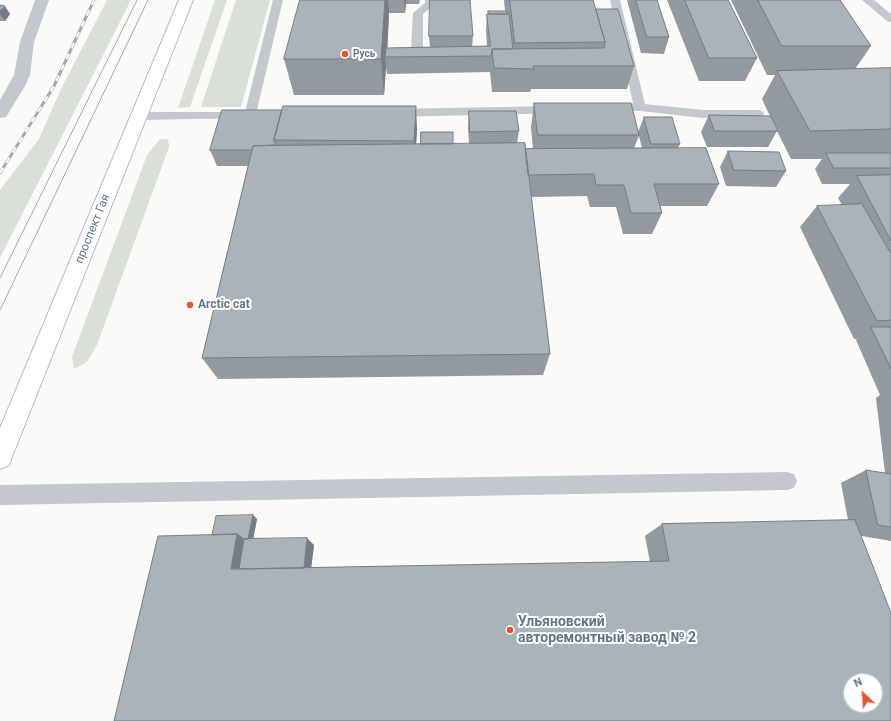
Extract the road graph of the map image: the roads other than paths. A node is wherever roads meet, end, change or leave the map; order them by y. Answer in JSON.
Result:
{"nodes":[{"id":1,"x":42,"y":0,"type":"edge"},
{"id":2,"x":186,"y":0,"type":"edge"},
{"id":3,"x":278,"y":0,"type":"edge"},
{"id":4,"x":430,"y":0,"type":"edge"},
{"id":5,"x":615,"y":0,"type":"edge"},
{"id":6,"x":867,"y":0,"type":"edge"},
{"id":7,"x":891,"y":19,"type":"edge"},
{"id":8,"x":417,"y":49,"type":"edge"},
{"id":9,"x":640,"y":107,"type":"junction"},
{"id":10,"x":571,"y":109,"type":"edge"},
{"id":11,"x":594,"y":109,"type":"edge"},
{"id":12,"x":0,"y":112,"type":"edge"},
{"id":13,"x":381,"y":113,"type":"edge"},
{"id":14,"x":758,"y":114,"type":"edge"},
{"id":15,"x":251,"y":115,"type":"junction"},
{"id":16,"x":266,"y":115,"type":"edge"},
{"id":17,"x":139,"y":116,"type":"junction"},
{"id":18,"x":0,"y":457,"type":"edge"},
{"id":19,"x":787,"y":481,"type":"dead end"},
{"id":20,"x":0,"y":495,"type":"edge"}],
"edges":[{"from":1,"to":12,"type":"street"},
{"from":2,"to":17,"type":"main road","name":"проспект Гая"},
{"from":3,"to":15,"type":"lane"},
{"from":4,"to":8,"type":"lane"},
{"from":5,"to":9,"type":"lane"},
{"from":6,"to":7,"type":"lane"},
{"from":9,"to":11,"type":"lane"},
{"from":9,"to":14,"type":"lane"},
{"from":10,"to":13,"type":"lane"},
{"from":15,"to":16,"type":"lane"},
{"from":15,"to":17,"type":"lane"},
{"from":17,"to":18,"type":"main road","name":"проспект Гая"},
{"from":19,"to":20,"type":"lane"}]}
